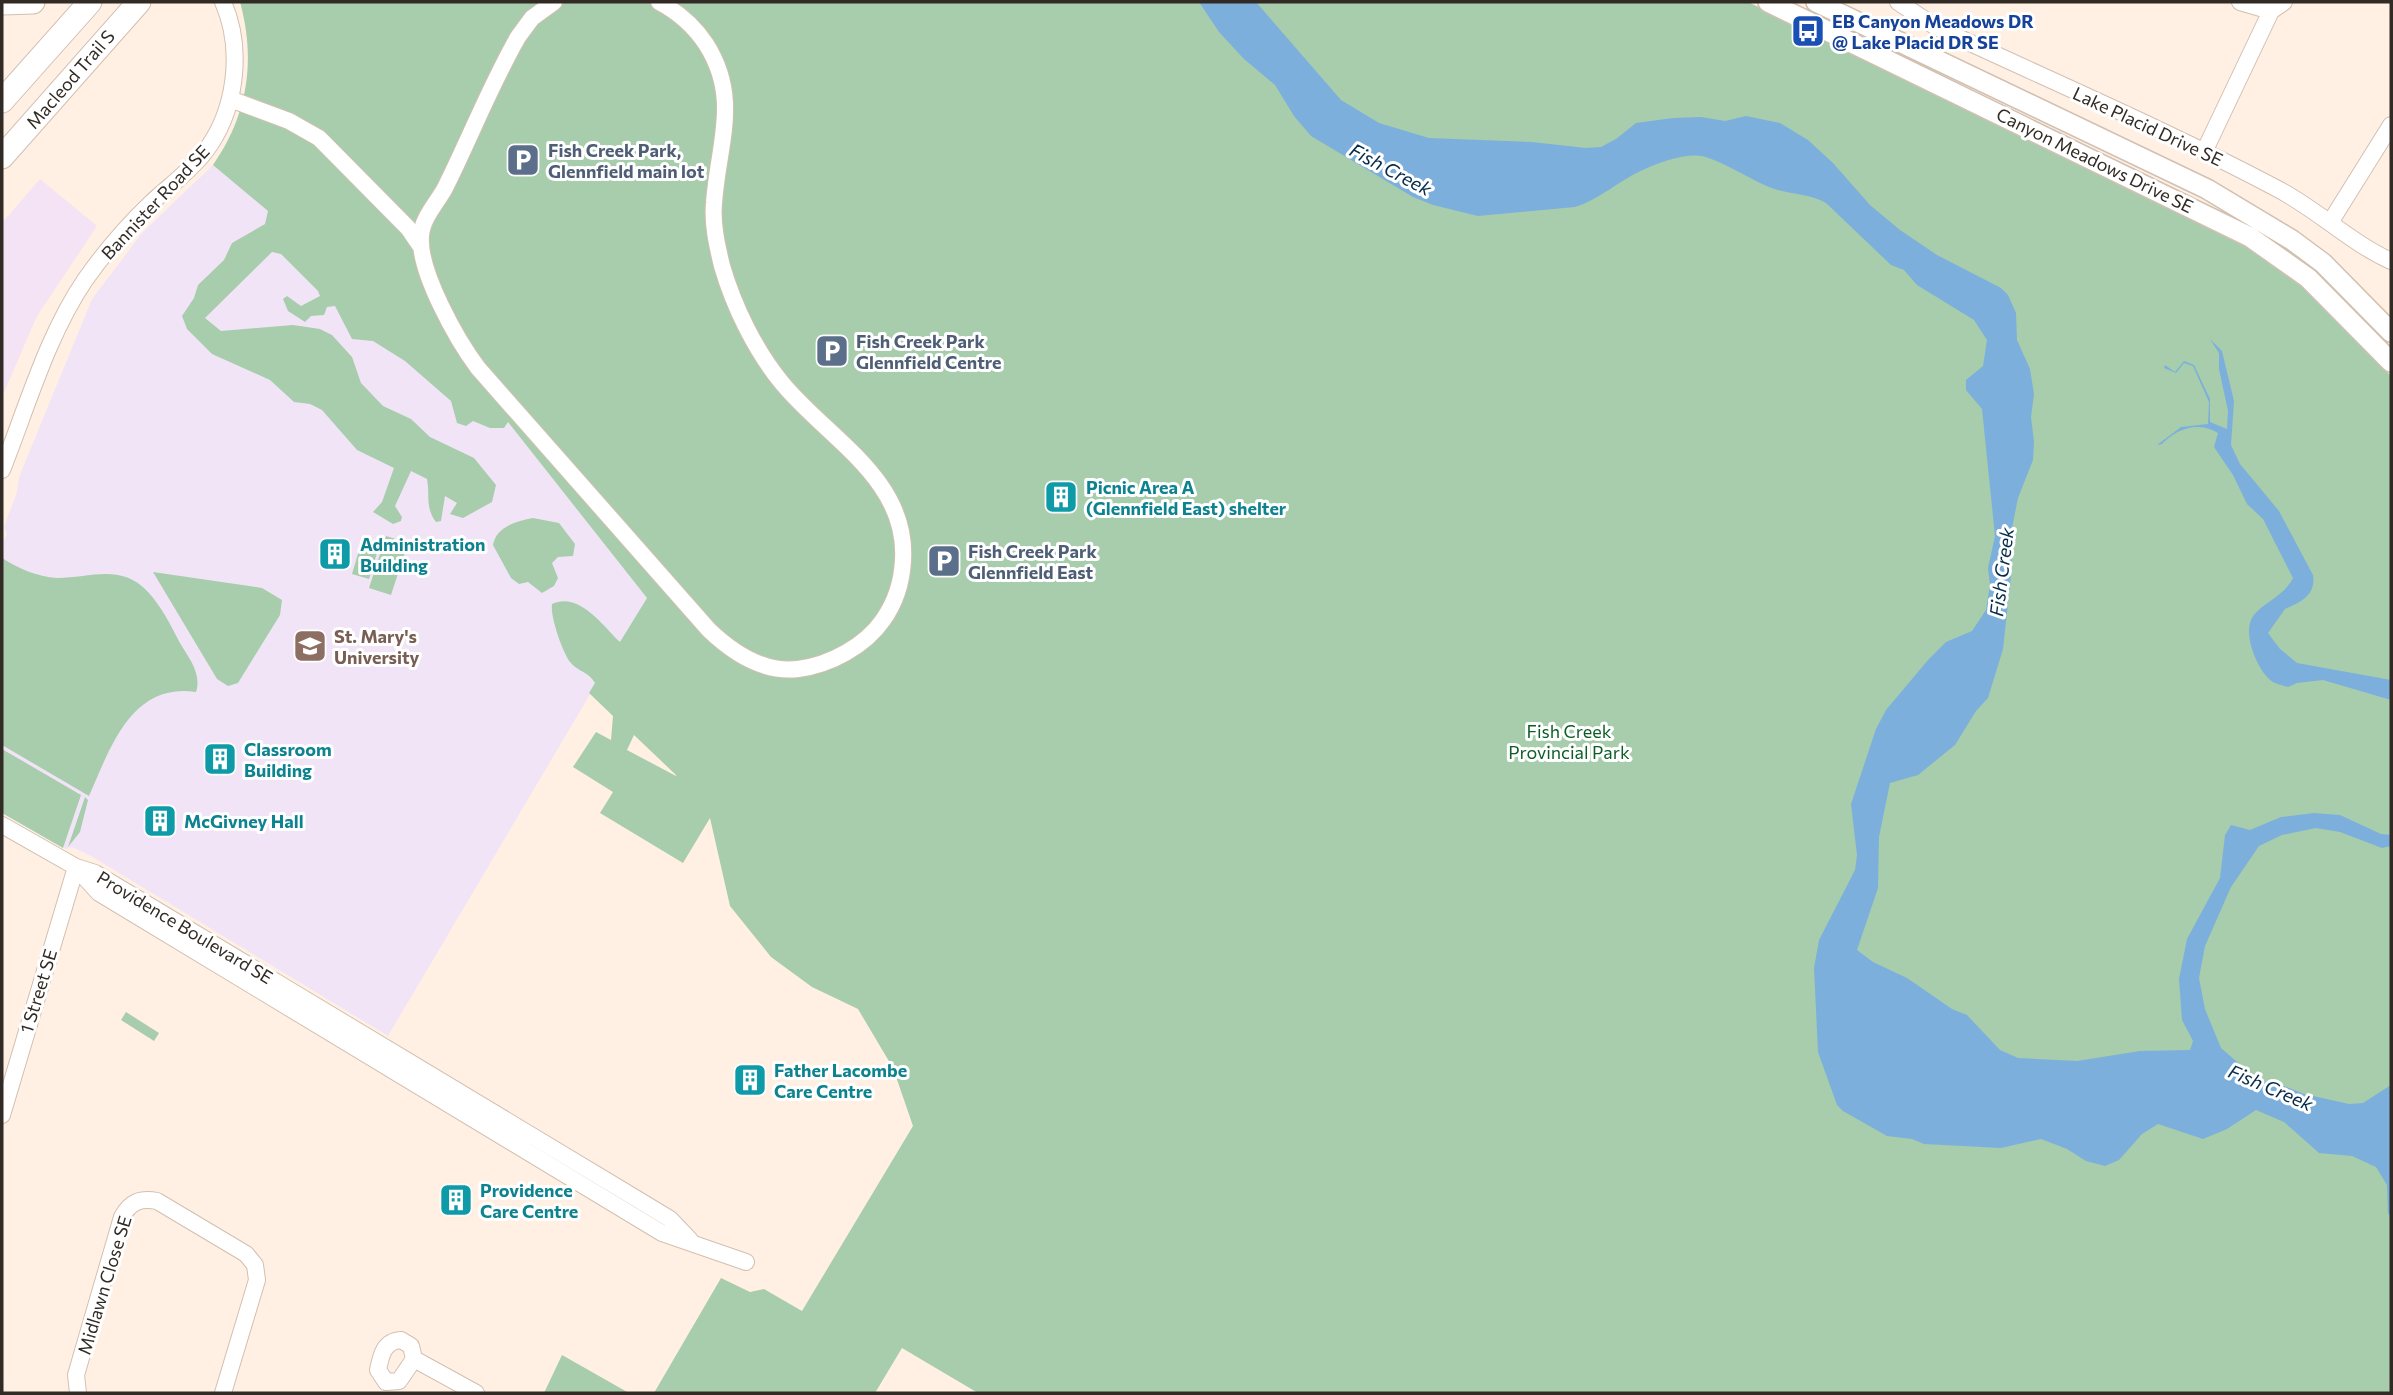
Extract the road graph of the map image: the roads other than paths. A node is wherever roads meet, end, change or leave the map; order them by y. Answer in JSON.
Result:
{"nodes":[{"id":1,"x":33,"y":2,"type":"edge"},
{"id":2,"x":90,"y":2,"type":"edge"},
{"id":3,"x":139,"y":2,"type":"edge"},
{"id":4,"x":223,"y":2,"type":"edge"},
{"id":5,"x":554,"y":2,"type":"edge"},
{"id":6,"x":659,"y":2,"type":"edge"},
{"id":7,"x":1768,"y":2,"type":"edge"},
{"id":8,"x":1816,"y":2,"type":"edge"},
{"id":9,"x":1898,"y":2,"type":"edge"},
{"id":10,"x":2241,"y":2,"type":"edge"},
{"id":11,"x":2,"y":3,"type":"edge"},
{"id":12,"x":2277,"y":6,"type":"edge"},
{"id":13,"x":230,"y":99,"type":"junction"},
{"id":14,"x":2,"y":101,"type":"edge"},
{"id":15,"x":2391,"y":125,"type":"edge"},
{"id":16,"x":2204,"y":152,"type":"junction"},
{"id":17,"x":2,"y":157,"type":"edge"},
{"id":18,"x":436,"y":203,"type":"junction"},
{"id":19,"x":387,"y":206,"type":"junction"},
{"id":20,"x":2331,"y":221,"type":"junction"},
{"id":21,"x":421,"y":247,"type":"junction"},
{"id":22,"x":2391,"y":261,"type":"edge"},
{"id":23,"x":2391,"y":332,"type":"edge"},
{"id":24,"x":2391,"y":362,"type":"edge"},
{"id":25,"x":2,"y":470,"type":"edge"},
{"id":26,"x":2,"y":825,"type":"edge"},
{"id":27,"x":76,"y":867,"type":"junction"},
{"id":28,"x":2,"y":1115,"type":"edge"},
{"id":29,"x":746,"y":1262,"type":"dead end"},
{"id":30,"x":414,"y":1359,"type":"dead end"},
{"id":31,"x":78,"y":1393,"type":"edge"},
{"id":32,"x":223,"y":1393,"type":"edge"},
{"id":33,"x":476,"y":1393,"type":"edge"}],
"edges":[{"from":1,"to":11,"type":"highway"},
{"from":2,"to":14,"type":"highway","name":"Macleod Trail S"},
{"from":3,"to":17,"type":"highway","name":"Macleod Trail S"},
{"from":4,"to":13,"type":"street","name":"Bannister Road SE"},
{"from":5,"to":18,"type":"street"},
{"from":6,"to":21,"type":"street"},
{"from":7,"to":24,"type":"main road","name":"Canyon Meadows Drive SE"},
{"from":8,"to":23,"type":"main road","name":"Canyon Meadows Drive SE"},
{"from":9,"to":16,"type":"street","name":"Lake Placid Drive SE"},
{"from":10,"to":12,"type":"street"},
{"from":12,"to":16,"type":"street"},
{"from":13,"to":19,"type":"street"},
{"from":13,"to":25,"type":"street","name":"Bannister Road SE"},
{"from":15,"to":20,"type":"street"},
{"from":16,"to":20,"type":"street","name":"Lake Placid Drive SE"},
{"from":18,"to":19,"type":"street"},
{"from":18,"to":21,"type":"street"},
{"from":19,"to":21,"type":"street"},
{"from":20,"to":22,"type":"street","name":"Lake Placid Drive SE"},
{"from":26,"to":27,"type":"street","name":"Providence Boulevard SE"},
{"from":27,"to":28,"type":"street","name":"1 Street SE"},
{"from":27,"to":29,"type":"street","name":"Providence Boulevard SE"},
{"from":30,"to":33,"type":"street"},
{"from":31,"to":32,"type":"street","name":"Midlawn Close SE"}]}
